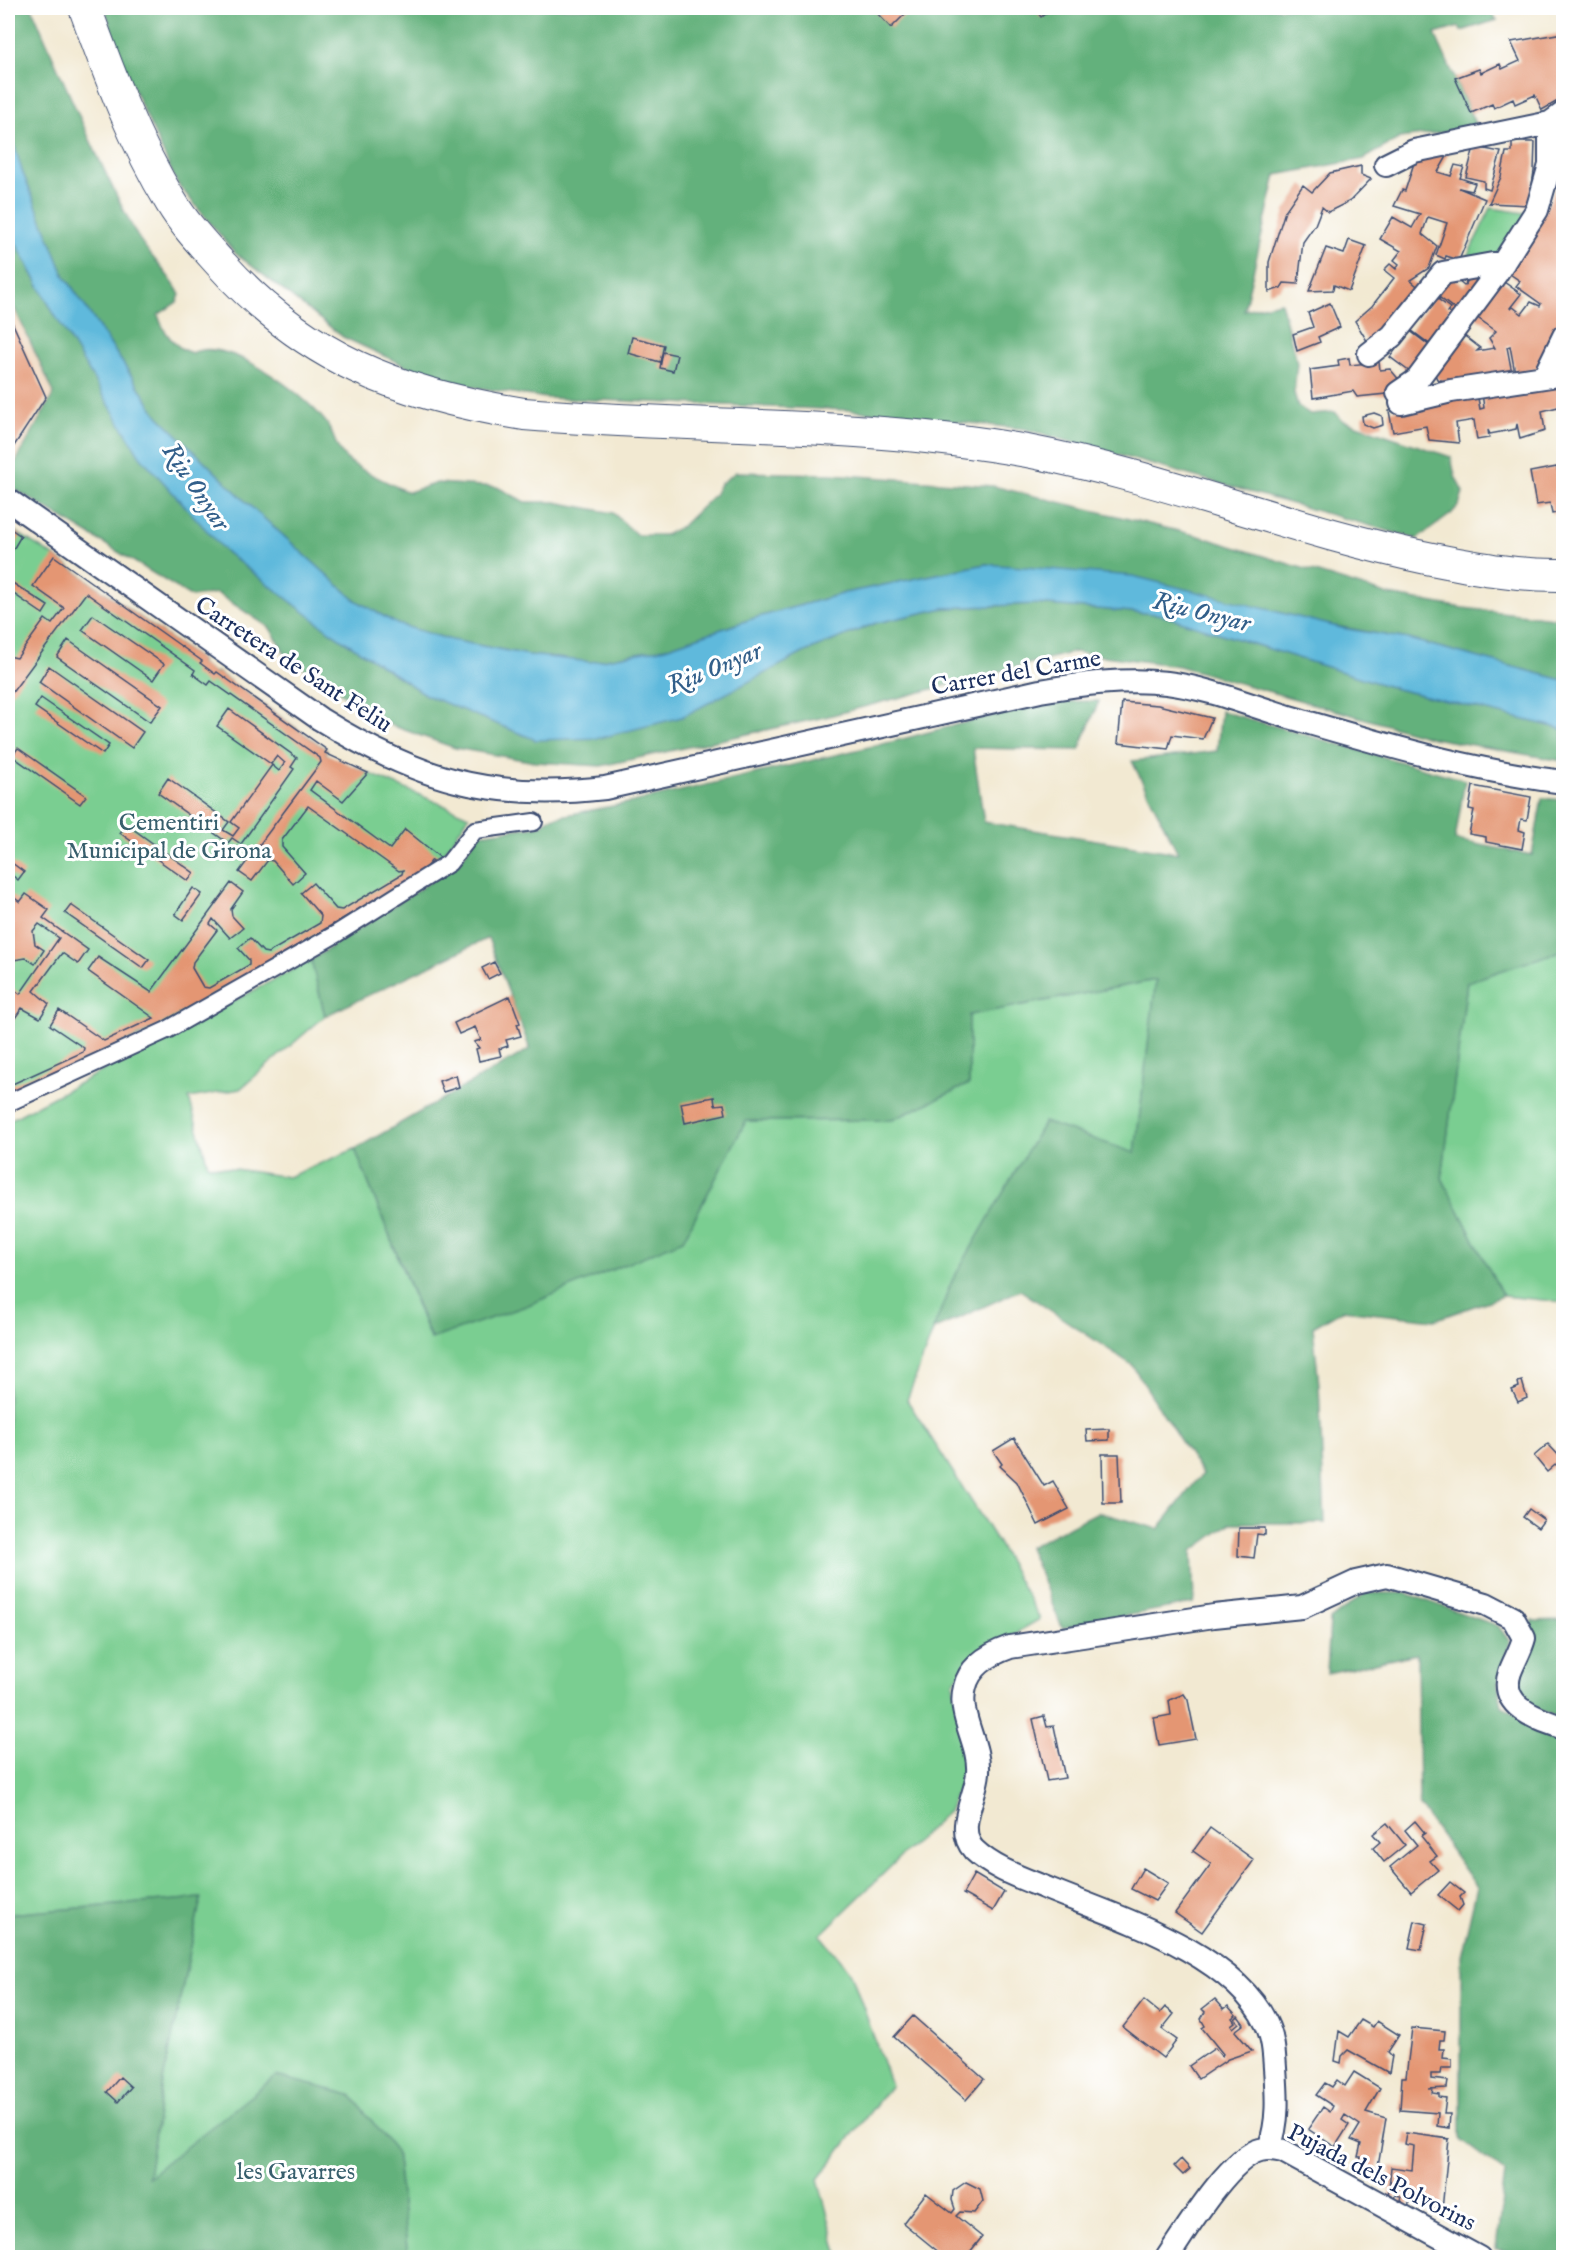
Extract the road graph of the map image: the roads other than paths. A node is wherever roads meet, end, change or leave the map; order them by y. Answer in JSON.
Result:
{"nodes":[{"id":1,"x":85,"y":8,"type":"edge"},
{"id":2,"x":1557,"y":118,"type":"edge"},
{"id":3,"x":1386,"y":165,"type":"dead end"},
{"id":4,"x":1557,"y":167,"type":"edge"},
{"id":5,"x":1504,"y":262,"type":"junction"},
{"id":6,"x":1563,"y":336,"type":"edge"},
{"id":7,"x":1369,"y":354,"type":"dead end"},
{"id":8,"x":1422,"y":373,"type":"junction"},
{"id":9,"x":1555,"y":374,"type":"edge"},
{"id":10,"x":1442,"y":393,"type":"junction"},
{"id":11,"x":8,"y":500,"type":"edge"},
{"id":12,"x":1563,"y":574,"type":"edge"},
{"id":13,"x":1563,"y":782,"type":"edge"},
{"id":14,"x":581,"y":791,"type":"joint"},
{"id":15,"x":534,"y":822,"type":"dead end"},
{"id":16,"x":8,"y":1103,"type":"edge"},
{"id":17,"x":1563,"y":1728,"type":"edge"},
{"id":18,"x":1269,"y":2148,"type":"junction"},
{"id":19,"x":1167,"y":2258,"type":"edge"},
{"id":20,"x":1479,"y":2258,"type":"edge"}],
"edges":[{"from":1,"to":12,"type":"main road"},
{"from":2,"to":3,"type":"street"},
{"from":2,"to":4,"type":"street"},
{"from":4,"to":5,"type":"street"},
{"from":5,"to":7,"type":"street"},
{"from":5,"to":8,"type":"street"},
{"from":6,"to":9,"type":"street"},
{"from":8,"to":10,"type":"street"},
{"from":8,"to":10,"type":"street"},
{"from":9,"to":10,"type":"street"},
{"from":11,"to":14,"type":"street","name":"Carretera de Sant Feliu"},
{"from":13,"to":14,"type":"street","name":"Carrer del Carme"},
{"from":15,"to":16,"type":"street"},
{"from":17,"to":18,"type":"street"},
{"from":18,"to":19,"type":"street","name":"Pujada dels Polvorins"},
{"from":18,"to":20,"type":"street","name":"Pujada dels Polvorins"}]}
